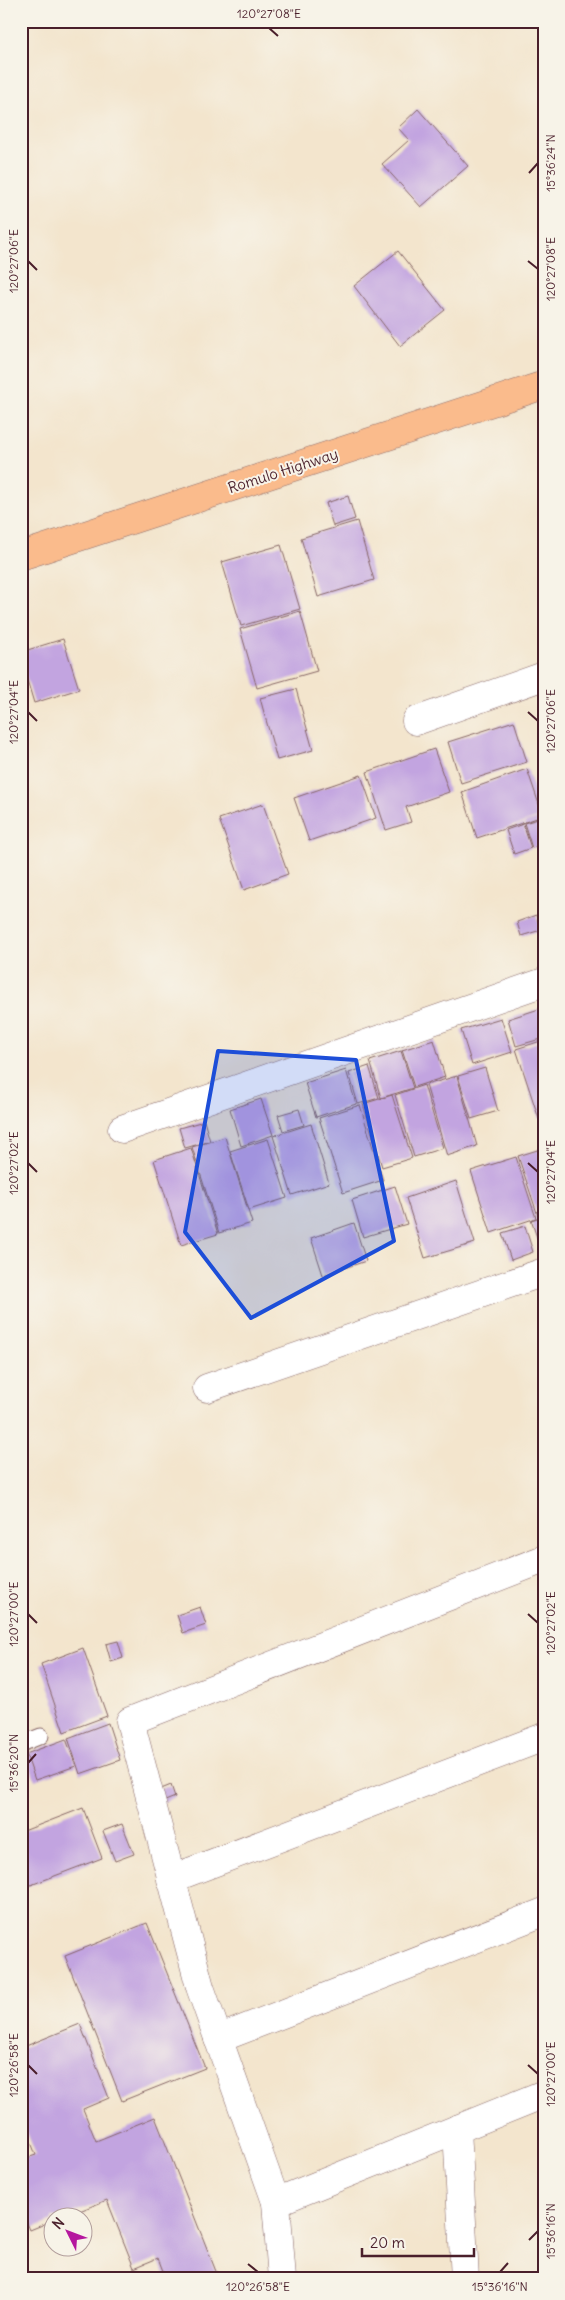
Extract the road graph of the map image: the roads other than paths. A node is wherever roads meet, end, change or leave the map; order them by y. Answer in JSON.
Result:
{"nodes":[{"id":1,"x":544,"y":385,"type":"edge"},
{"id":2,"x":21,"y":556,"type":"edge"},
{"id":3,"x":544,"y":676,"type":"edge"},
{"id":4,"x":416,"y":721,"type":"dead end"},
{"id":5,"x":544,"y":982,"type":"edge"},
{"id":6,"x":122,"y":1129,"type":"dead end"},
{"id":7,"x":544,"y":1272,"type":"edge"},
{"id":8,"x":207,"y":1388,"type":"dead end"},
{"id":9,"x":544,"y":1559,"type":"edge"},
{"id":10,"x":41,"y":1736,"type":"dead end"},
{"id":11,"x":544,"y":1738,"type":"edge"},
{"id":12,"x":21,"y":1744,"type":"edge"},
{"id":13,"x":171,"y":1879,"type":"junction"},
{"id":14,"x":544,"y":1912,"type":"edge"},
{"id":15,"x":218,"y":2040,"type":"junction"},
{"id":16,"x":544,"y":2094,"type":"edge"},
{"id":17,"x":457,"y":2129,"type":"junction"},
{"id":18,"x":276,"y":2202,"type":"junction"},
{"id":19,"x":282,"y":2279,"type":"edge"},
{"id":20,"x":465,"y":2279,"type":"edge"}],
"edges":[{"from":1,"to":2,"type":"highway","name":"Romulo Highway"},
{"from":3,"to":4,"type":"street"},
{"from":5,"to":6,"type":"street"},
{"from":7,"to":8,"type":"street"},
{"from":9,"to":13,"type":"street"},
{"from":10,"to":12,"type":"lane"},
{"from":11,"to":13,"type":"street"},
{"from":13,"to":15,"type":"street"},
{"from":14,"to":15,"type":"street"},
{"from":15,"to":18,"type":"street"},
{"from":16,"to":17,"type":"street"},
{"from":17,"to":18,"type":"street"},
{"from":17,"to":20,"type":"street"},
{"from":18,"to":19,"type":"street"}]}
